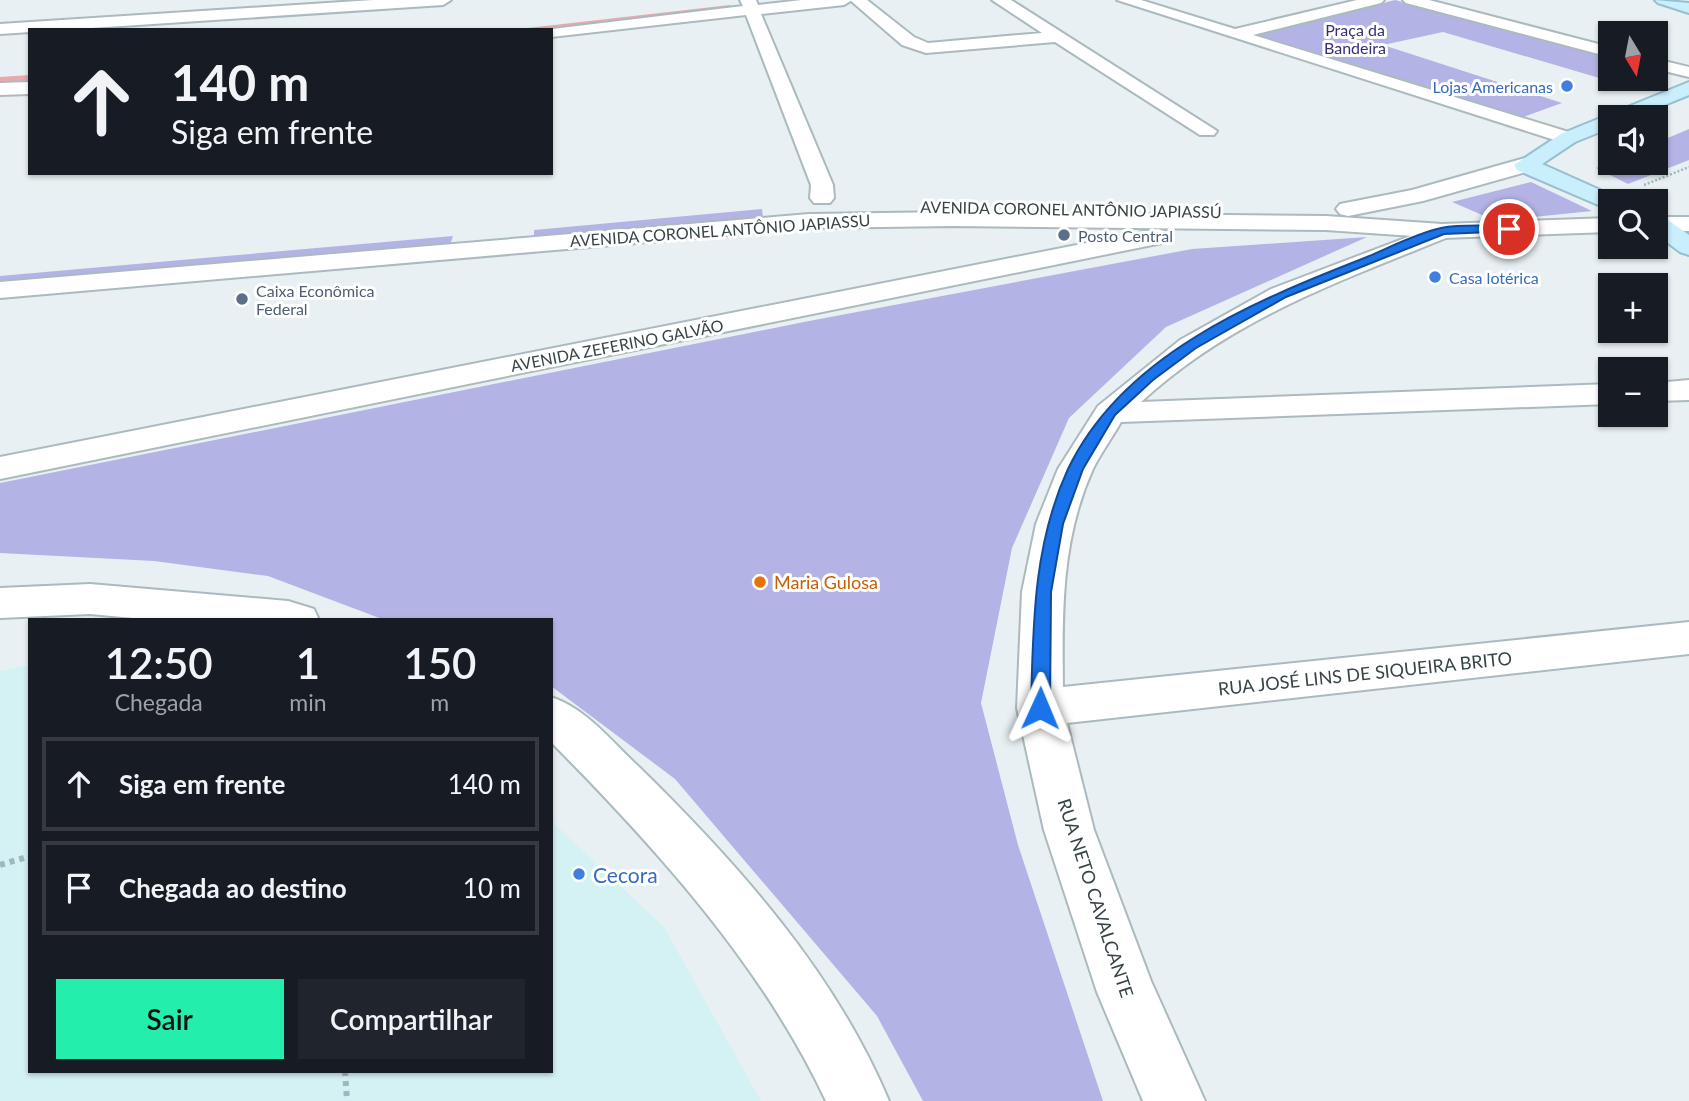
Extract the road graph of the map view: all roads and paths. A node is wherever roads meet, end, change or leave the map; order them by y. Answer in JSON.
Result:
{"nodes":[{"id":1,"x":443,"y":0,"type":"edge"},
{"id":2,"x":844,"y":0,"type":"edge"},
{"id":3,"x":858,"y":0,"type":"edge"},
{"id":4,"x":1000,"y":0,"type":"edge"},
{"id":5,"x":1125,"y":0,"type":"edge"},
{"id":6,"x":1376,"y":0,"type":"edge"},
{"id":7,"x":1411,"y":0,"type":"edge"},
{"id":8,"x":1663,"y":0,"type":"edge"},
{"id":9,"x":750,"y":5,"type":"edge"},
{"id":10,"x":1689,"y":8,"type":"edge"},
{"id":11,"x":28,"y":28,"type":"edge"},
{"id":12,"x":30,"y":28,"type":"edge"},
{"id":13,"x":0,"y":30,"type":"edge"},
{"id":14,"x":553,"y":32,"type":"edge"},
{"id":15,"x":1234,"y":34,"type":"junction"},
{"id":16,"x":1059,"y":37,"type":"junction"},
{"id":17,"x":1598,"y":49,"type":"edge"},
{"id":18,"x":1668,"y":67,"type":"edge"},
{"id":19,"x":1689,"y":72,"type":"edge"},
{"id":20,"x":28,"y":88,"type":"edge"},
{"id":21,"x":1689,"y":88,"type":"edge"},
{"id":22,"x":0,"y":89,"type":"edge"},
{"id":23,"x":1647,"y":105,"type":"edge"},
{"id":24,"x":1598,"y":126,"type":"edge"},
{"id":25,"x":1207,"y":131,"type":"dead end"},
{"id":26,"x":1568,"y":138,"type":"junction"},
{"id":27,"x":1525,"y":165,"type":"junction"},
{"id":28,"x":822,"y":198,"type":"junction"},
{"id":29,"x":1598,"y":198,"type":"edge"},
{"id":30,"x":1234,"y":222,"type":"junction"},
{"id":31,"x":1668,"y":224,"type":"edge"},
{"id":32,"x":1689,"y":224,"type":"edge"},
{"id":33,"x":756,"y":225,"type":"junction"},
{"id":34,"x":1598,"y":225,"type":"edge"},
{"id":35,"x":1442,"y":231,"type":"junction"},
{"id":36,"x":1668,"y":232,"type":"edge"},
{"id":37,"x":501,"y":235,"type":"junction"},
{"id":38,"x":1689,"y":247,"type":"edge"},
{"id":39,"x":84,"y":259,"type":"dead end"},
{"id":40,"x":0,"y":290,"type":"edge"},
{"id":41,"x":1689,"y":390,"type":"edge"},
{"id":42,"x":1668,"y":391,"type":"edge"},
{"id":43,"x":1598,"y":394,"type":"edge"},
{"id":44,"x":1110,"y":413,"type":"junction"},
{"id":45,"x":0,"y":468,"type":"edge"},
{"id":46,"x":0,"y":603,"type":"edge"},
{"id":47,"x":279,"y":618,"type":"edge"},
{"id":48,"x":1689,"y":638,"type":"edge"},
{"id":49,"x":1040,"y":708,"type":"junction"},
{"id":50,"x":553,"y":717,"type":"edge"},
{"id":51,"x":28,"y":857,"type":"edge"},
{"id":52,"x":0,"y":865,"type":"edge"},
{"id":53,"x":345,"y":1073,"type":"edge"},
{"id":54,"x":347,"y":1101,"type":"edge"},
{"id":55,"x":858,"y":1101,"type":"edge"},
{"id":56,"x":1174,"y":1101,"type":"edge"}],
"edges":[{"from":1,"to":12,"type":"street"},
{"from":2,"to":9,"type":"street"},
{"from":3,"to":16,"type":"street"},
{"from":4,"to":16,"type":"street"},
{"from":5,"to":15,"type":"street"},
{"from":6,"to":15,"type":"street"},
{"from":7,"to":17,"type":"street"},
{"from":8,"to":10,"type":"main road"},
{"from":9,"to":14,"type":"street"},
{"from":9,"to":28,"type":"street"},
{"from":11,"to":13,"type":"street"},
{"from":15,"to":26,"type":"street"},
{"from":16,"to":25,"type":"street"},
{"from":18,"to":19,"type":"street"},
{"from":20,"to":22,"type":"street"},
{"from":21,"to":23,"type":"main road"},
{"from":24,"to":26,"type":"main road"},
{"from":26,"to":27,"type":"main road"},
{"from":27,"to":28,"type":"street","name":"AVENIDA CORONEL ANTÔNIO JAPIASSÚ"},
{"from":27,"to":29,"type":"main road"},
{"from":28,"to":33,"type":"street"},
{"from":28,"to":37,"type":"street","name":"AVENIDA CORONEL ANTÔNIO JAPIASSU"},
{"from":30,"to":33,"type":"street","name":"AVENIDA CORONEL ANTÔNIO JAPIASSU"},
{"from":30,"to":35,"type":"street","name":"AVENIDA CORONEL ANTÔNIO JAPIASSU"},
{"from":30,"to":45,"type":"street","name":"AVENIDA ZEFERINO GALVÃO"},
{"from":31,"to":32,"type":"street"},
{"from":33,"to":37,"type":"street","name":"AVENIDA CORONEL ANTÔNIO JAPIASSU"},
{"from":34,"to":35,"type":"street"},
{"from":35,"to":44,"type":"street","name":"RUA NETO CAVALCANTE"},
{"from":36,"to":38,"type":"main road"},
{"from":37,"to":39,"type":"street","name":"AVENIDA CORONEL ANTÔNIO JAPIASSU"},
{"from":37,"to":40,"type":"street","name":"AVENIDA CORONEL ANTÔNIO JAPIASSU"},
{"from":41,"to":42,"type":"street"},
{"from":43,"to":44,"type":"street"},
{"from":44,"to":49,"type":"street","name":"RUA NETO CAVALCANTE"},
{"from":46,"to":47,"type":"street"},
{"from":48,"to":49,"type":"street","name":"RUA JOSÉ LINS DE SIQUEIRA BRITO"},
{"from":49,"to":56,"type":"street","name":"RUA NETO CAVALCANTE"},
{"from":50,"to":55,"type":"street"},
{"from":51,"to":52,"type":"path"},
{"from":53,"to":54,"type":"path"}]}
